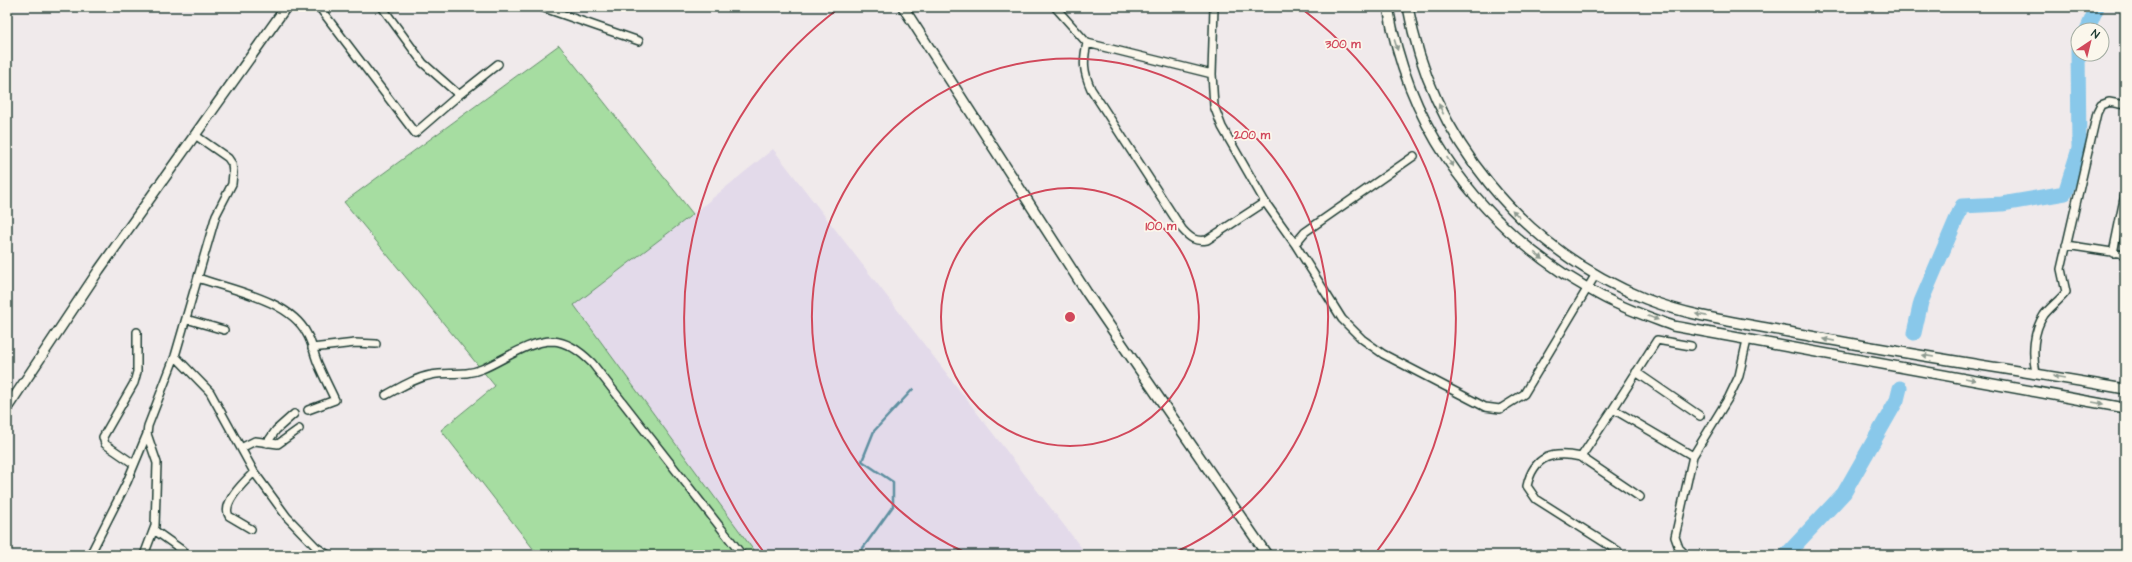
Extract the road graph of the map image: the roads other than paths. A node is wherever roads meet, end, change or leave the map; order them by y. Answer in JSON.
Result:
{"nodes":[{"id":1,"x":286,"y":7,"type":"edge"},
{"id":2,"x":319,"y":7,"type":"edge"},
{"id":3,"x":382,"y":7,"type":"edge"},
{"id":4,"x":541,"y":7,"type":"edge"},
{"id":5,"x":903,"y":7,"type":"edge"},
{"id":6,"x":1055,"y":7,"type":"edge"},
{"id":7,"x":1214,"y":7,"type":"edge"},
{"id":8,"x":1388,"y":7,"type":"edge"},
{"id":9,"x":1408,"y":7,"type":"edge"},
{"id":10,"x":639,"y":41,"type":"dead end"},
{"id":11,"x":1087,"y":43,"type":"junction"},
{"id":12,"x":498,"y":64,"type":"dead end"},
{"id":13,"x":1212,"y":74,"type":"junction"},
{"id":14,"x":458,"y":95,"type":"junction"},
{"id":15,"x":2125,"y":105,"type":"edge"},
{"id":16,"x":195,"y":135,"type":"junction"},
{"id":17,"x":1414,"y":156,"type":"dead end"},
{"id":18,"x":2125,"y":194,"type":"edge"},
{"id":19,"x":1265,"y":202,"type":"junction"},
{"id":20,"x":1295,"y":244,"type":"junction"},
{"id":21,"x":2066,"y":245,"type":"junction"},
{"id":22,"x":2113,"y":253,"type":"junction"},
{"id":23,"x":2125,"y":254,"type":"edge"},
{"id":24,"x":1596,"y":274,"type":"junction"},
{"id":25,"x":198,"y":278,"type":"junction"},
{"id":26,"x":1587,"y":288,"type":"junction"},
{"id":27,"x":186,"y":319,"type":"junction"},
{"id":28,"x":224,"y":330,"type":"dead end"},
{"id":29,"x":137,"y":332,"type":"dead end"},
{"id":30,"x":1747,"y":340,"type":"junction"},
{"id":31,"x":376,"y":344,"type":"dead end"},
{"id":32,"x":1691,"y":346,"type":"dead end"},
{"id":33,"x":312,"y":348,"type":"junction"},
{"id":34,"x":175,"y":356,"type":"junction"},
{"id":35,"x":1636,"y":372,"type":"junction"},
{"id":36,"x":2036,"y":373,"type":"junction"},
{"id":37,"x":2125,"y":389,"type":"edge"},
{"id":38,"x":386,"y":395,"type":"dead end"},
{"id":39,"x":7,"y":408,"type":"edge"},
{"id":40,"x":2125,"y":408,"type":"edge"},
{"id":41,"x":1613,"y":409,"type":"junction"},
{"id":42,"x":308,"y":410,"type":"dead end"},
{"id":43,"x":294,"y":414,"type":"dead end"},
{"id":44,"x":1700,"y":416,"type":"dead end"},
{"id":45,"x":299,"y":429,"type":"dead end"},
{"id":46,"x":147,"y":434,"type":"junction"},
{"id":47,"x":267,"y":443,"type":"junction"},
{"id":48,"x":241,"y":448,"type":"junction"},
{"id":49,"x":1693,"y":456,"type":"junction"},
{"id":50,"x":1581,"y":457,"type":"junction"},
{"id":51,"x":134,"y":464,"type":"junction"},
{"id":52,"x":254,"y":472,"type":"junction"},
{"id":53,"x":1640,"y":498,"type":"dead end"},
{"id":54,"x":251,"y":529,"type":"dead end"},
{"id":55,"x":154,"y":530,"type":"junction"},
{"id":56,"x":182,"y":550,"type":"dead end"},
{"id":57,"x":1618,"y":551,"type":"dead end"},
{"id":58,"x":90,"y":555,"type":"edge"},
{"id":59,"x":144,"y":555,"type":"edge"},
{"id":60,"x":328,"y":555,"type":"edge"},
{"id":61,"x":742,"y":555,"type":"edge"},
{"id":62,"x":1267,"y":555,"type":"edge"},
{"id":63,"x":1686,"y":555,"type":"edge"}],
"edges":[{"from":1,"to":16,"type":"street"},
{"from":2,"to":14,"type":"street"},
{"from":3,"to":14,"type":"street"},
{"from":4,"to":10,"type":"street"},
{"from":5,"to":62,"type":"street"},
{"from":6,"to":11,"type":"street"},
{"from":7,"to":13,"type":"street"},
{"from":8,"to":26,"type":"street","one_way":true},
{"from":24,"to":9,"type":"street","one_way":true},
{"from":11,"to":13,"type":"street"},
{"from":11,"to":19,"type":"street"},
{"from":12,"to":14,"type":"street"},
{"from":13,"to":19,"type":"street"},
{"from":15,"to":21,"type":"street"},
{"from":16,"to":25,"type":"street"},
{"from":16,"to":39,"type":"street"},
{"from":17,"to":20,"type":"street"},
{"from":18,"to":22,"type":"street"},
{"from":19,"to":20,"type":"street"},
{"from":20,"to":26,"type":"street"},
{"from":21,"to":22,"type":"street"},
{"from":21,"to":36,"type":"street"},
{"from":22,"to":23,"type":"street"},
{"from":24,"to":26,"type":"street"},
{"from":36,"to":24,"type":"street","one_way":true},
{"from":25,"to":27,"type":"street"},
{"from":25,"to":33,"type":"street"},
{"from":26,"to":30,"type":"street","one_way":true},
{"from":27,"to":28,"type":"street"},
{"from":27,"to":34,"type":"street"},
{"from":29,"to":51,"type":"street"},
{"from":30,"to":40,"type":"street","one_way":true},
{"from":30,"to":49,"type":"street"},
{"from":31,"to":33,"type":"street"},
{"from":32,"to":35,"type":"street"},
{"from":33,"to":42,"type":"street"},
{"from":34,"to":46,"type":"street"},
{"from":34,"to":48,"type":"street"},
{"from":35,"to":41,"type":"street"},
{"from":35,"to":44,"type":"street"},
{"from":37,"to":36,"type":"street","one_way":true},
{"from":38,"to":61,"type":"street"},
{"from":41,"to":49,"type":"street"},
{"from":41,"to":50,"type":"street"},
{"from":43,"to":47,"type":"street"},
{"from":45,"to":47,"type":"street"},
{"from":46,"to":51,"type":"street"},
{"from":46,"to":55,"type":"street"},
{"from":47,"to":48,"type":"street"},
{"from":48,"to":52,"type":"street"},
{"from":49,"to":63,"type":"street"},
{"from":50,"to":53,"type":"street"},
{"from":50,"to":57,"type":"street"},
{"from":51,"to":58,"type":"street"},
{"from":52,"to":54,"type":"street"},
{"from":52,"to":60,"type":"street"},
{"from":55,"to":56,"type":"street"},
{"from":55,"to":59,"type":"street"}]}
